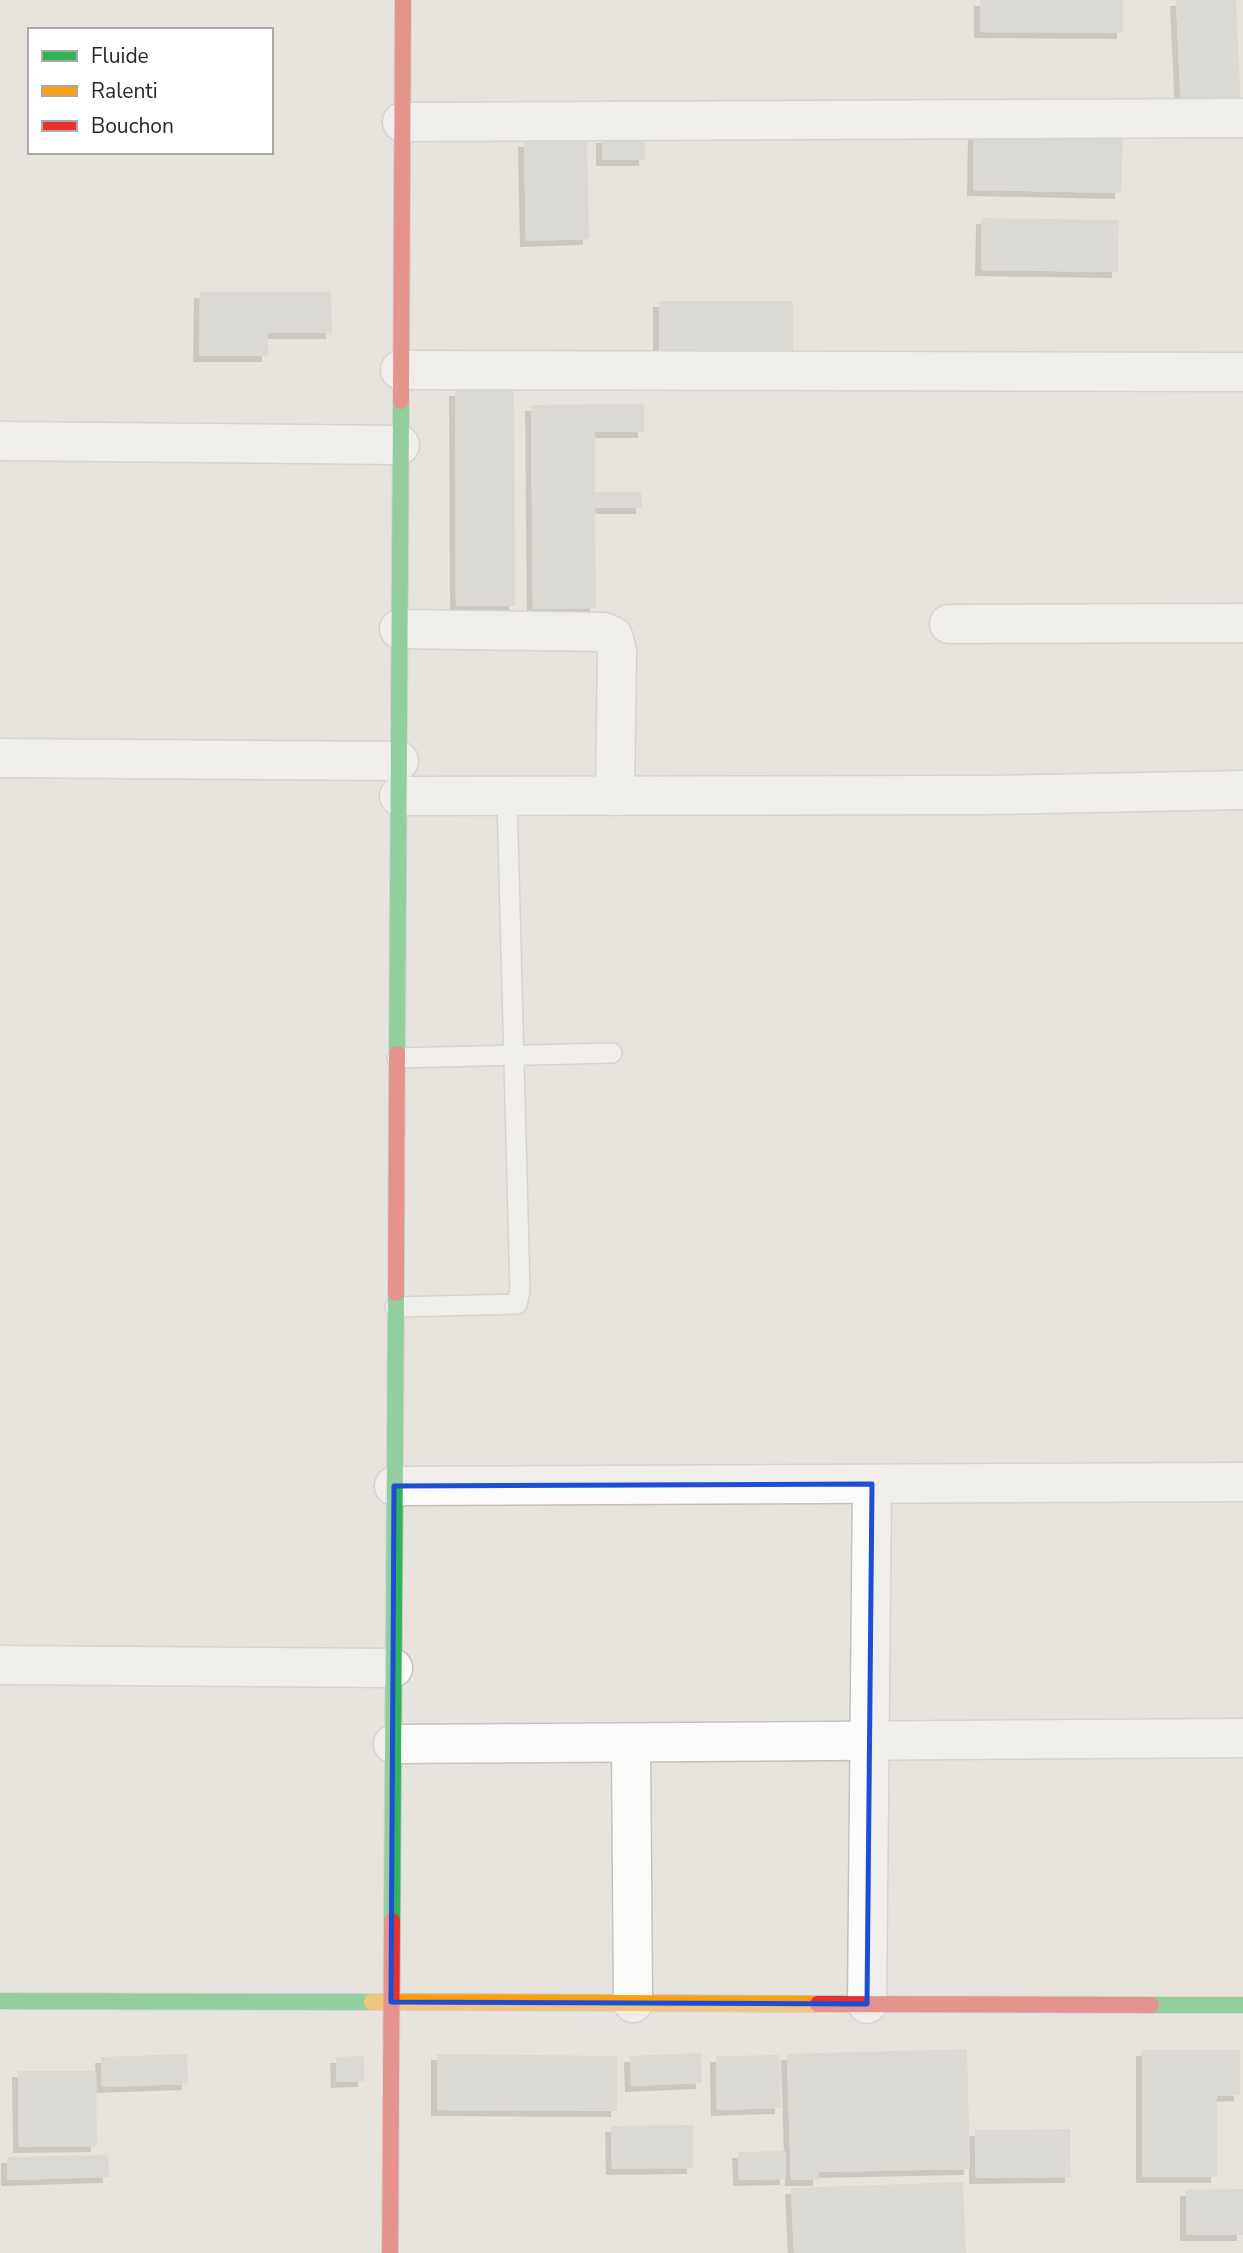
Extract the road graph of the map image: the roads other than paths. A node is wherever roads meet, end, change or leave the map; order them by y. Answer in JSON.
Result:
{"nodes":[{"id":1,"x":403,"y":0,"type":"edge"},
{"id":2,"x":1243,"y":118,"type":"edge"},
{"id":3,"x":402,"y":121,"type":"junction"},
{"id":4,"x":400,"y":370,"type":"junction"},
{"id":5,"x":1243,"y":372,"type":"edge"},
{"id":6,"x":0,"y":441,"type":"edge"},
{"id":7,"x":400,"y":445,"type":"junction"},
{"id":8,"x":1243,"y":623,"type":"edge"},
{"id":9,"x":948,"y":624,"type":"dead end"},
{"id":10,"x":399,"y":629,"type":"junction"},
{"id":11,"x":0,"y":758,"type":"edge"},
{"id":12,"x":399,"y":779,"type":"junction"},
{"id":13,"x":1243,"y":790,"type":"edge"},
{"id":14,"x":507,"y":796,"type":"junction"},
{"id":15,"x":615,"y":796,"type":"junction"},
{"id":16,"x":612,"y":1053,"type":"dead end"},
{"id":17,"x":514,"y":1055,"type":"junction"},
{"id":18,"x":397,"y":1058,"type":"junction"},
{"id":19,"x":395,"y":1307,"type":"junction"},
{"id":20,"x":1243,"y":1482,"type":"edge"},
{"id":21,"x":872,"y":1483,"type":"junction"},
{"id":22,"x":394,"y":1486,"type":"junction"},
{"id":23,"x":0,"y":1665,"type":"edge"},
{"id":24,"x":393,"y":1668,"type":"junction"},
{"id":25,"x":1243,"y":1738,"type":"edge"},
{"id":26,"x":869,"y":1741,"type":"junction"},
{"id":27,"x":631,"y":1742,"type":"junction"},
{"id":28,"x":393,"y":1744,"type":"junction"},
{"id":29,"x":0,"y":2001,"type":"edge"},
{"id":30,"x":391,"y":2002,"type":"junction"},
{"id":31,"x":633,"y":2003,"type":"junction"},
{"id":32,"x":867,"y":2004,"type":"junction"},
{"id":33,"x":1243,"y":2005,"type":"edge"},
{"id":34,"x":390,"y":2253,"type":"edge"}],
"edges":[{"from":1,"to":3,"type":"street"},
{"from":2,"to":3,"type":"street"},
{"from":3,"to":4,"type":"street"},
{"from":4,"to":5,"type":"street"},
{"from":4,"to":7,"type":"street"},
{"from":6,"to":7,"type":"street"},
{"from":7,"to":10,"type":"street"},
{"from":8,"to":9,"type":"street"},
{"from":10,"to":12,"type":"street"},
{"from":10,"to":15,"type":"street"},
{"from":11,"to":12,"type":"street"},
{"from":12,"to":14,"type":"street"},
{"from":12,"to":18,"type":"street"},
{"from":13,"to":15,"type":"street"},
{"from":14,"to":15,"type":"street"},
{"from":14,"to":17,"type":"lane"},
{"from":16,"to":17,"type":"lane"},
{"from":17,"to":18,"type":"lane"},
{"from":17,"to":19,"type":"lane"},
{"from":18,"to":19,"type":"street"},
{"from":19,"to":22,"type":"street"},
{"from":20,"to":21,"type":"street"},
{"from":21,"to":22,"type":"street"},
{"from":21,"to":26,"type":"street"},
{"from":22,"to":24,"type":"street"},
{"from":23,"to":24,"type":"street"},
{"from":24,"to":28,"type":"street"},
{"from":25,"to":26,"type":"street"},
{"from":26,"to":27,"type":"street"},
{"from":26,"to":32,"type":"street"},
{"from":27,"to":28,"type":"street"},
{"from":27,"to":31,"type":"street"},
{"from":28,"to":30,"type":"street"},
{"from":29,"to":30,"type":"street"},
{"from":30,"to":31,"type":"street"},
{"from":30,"to":34,"type":"street"},
{"from":31,"to":32,"type":"street"},
{"from":32,"to":33,"type":"street"}]}
